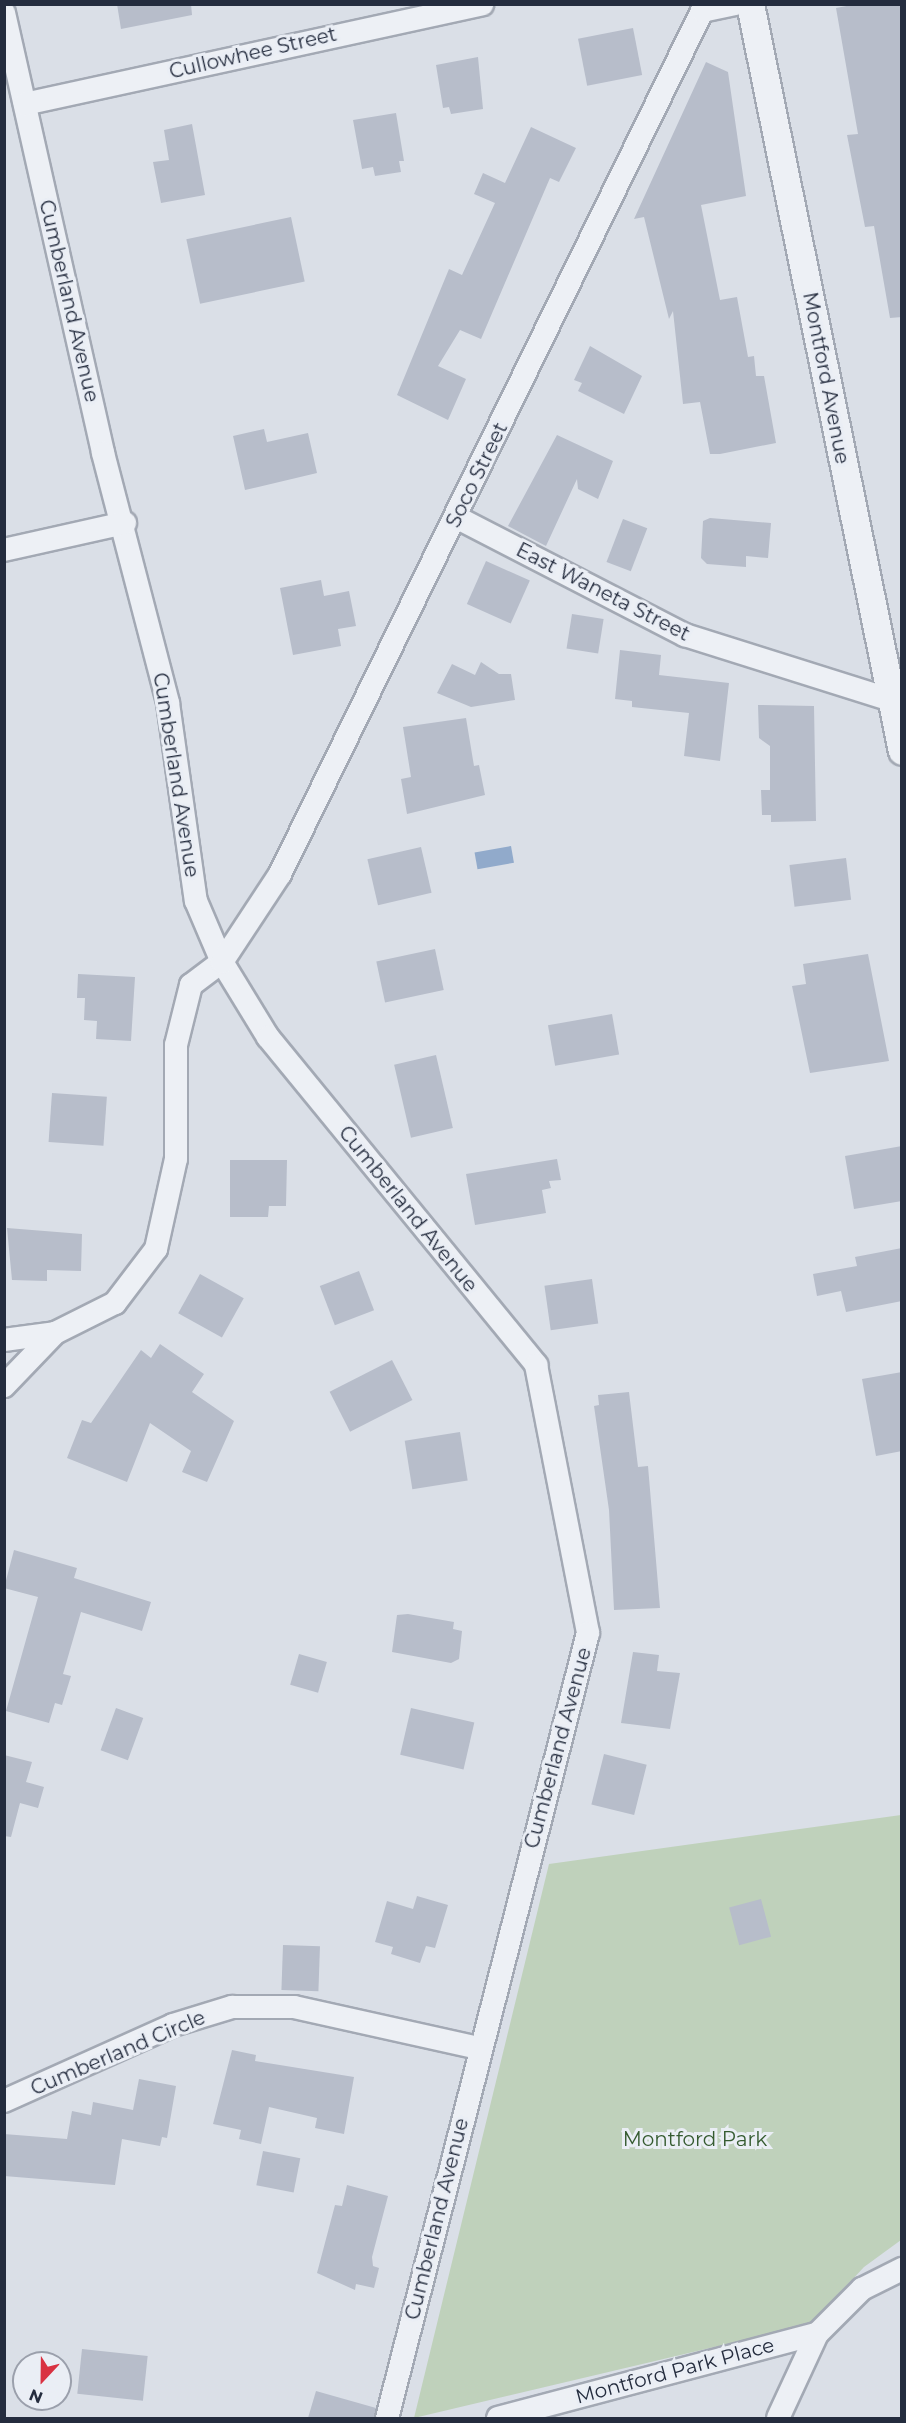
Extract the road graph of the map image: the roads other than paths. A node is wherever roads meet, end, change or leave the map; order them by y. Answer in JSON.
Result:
{"nodes":[{"id":1,"x":482,"y":4,"type":"edge"},
{"id":2,"x":735,"y":4,"type":"edge"},
{"id":3,"x":750,"y":4,"type":"edge"},
{"id":4,"x":4,"y":13,"type":"edge"},
{"id":5,"x":25,"y":104,"type":"junction"},
{"id":6,"x":456,"y":517,"type":"junction"},
{"id":7,"x":125,"y":523,"type":"junction"},
{"id":8,"x":4,"y":550,"type":"edge"},
{"id":9,"x":891,"y":700,"type":"junction"},
{"id":10,"x":902,"y":751,"type":"edge"},
{"id":11,"x":222,"y":963,"type":"junction"},
{"id":12,"x":55,"y":1333,"type":"junction"},
{"id":13,"x":4,"y":1340,"type":"edge"},
{"id":14,"x":4,"y":1386,"type":"edge"},
{"id":15,"x":479,"y":2048,"type":"junction"},
{"id":16,"x":4,"y":2101,"type":"edge"},
{"id":17,"x":902,"y":2269,"type":"edge"},
{"id":18,"x":817,"y":2334,"type":"junction"},
{"id":19,"x":387,"y":2418,"type":"edge"},
{"id":20,"x":498,"y":2418,"type":"edge"},
{"id":21,"x":778,"y":2418,"type":"edge"}],
"edges":[{"from":1,"to":5,"type":"street","name":"Cullowhee Street"},
{"from":2,"to":6,"type":"street","name":"Soco Street"},
{"from":3,"to":9,"type":"street","name":"Montford Avenue"},
{"from":4,"to":5,"type":"street","name":"Cumberland Avenue"},
{"from":5,"to":7,"type":"street","name":"Cumberland Avenue"},
{"from":6,"to":9,"type":"street","name":"East Waneta Street"},
{"from":6,"to":11,"type":"street","name":"Soco Street"},
{"from":7,"to":8,"type":"street"},
{"from":7,"to":11,"type":"street","name":"Cumberland Avenue"},
{"from":9,"to":10,"type":"street","name":"Montford Avenue"},
{"from":11,"to":12,"type":"street"},
{"from":11,"to":15,"type":"street","name":"Cumberland Avenue"},
{"from":12,"to":13,"type":"street"},
{"from":12,"to":14,"type":"street"},
{"from":15,"to":16,"type":"street","name":"Cumberland Circle"},
{"from":15,"to":19,"type":"street","name":"Cumberland Avenue"},
{"from":17,"to":18,"type":"street"},
{"from":18,"to":20,"type":"street","name":"Montford Park Place"},
{"from":18,"to":21,"type":"street"}]}
